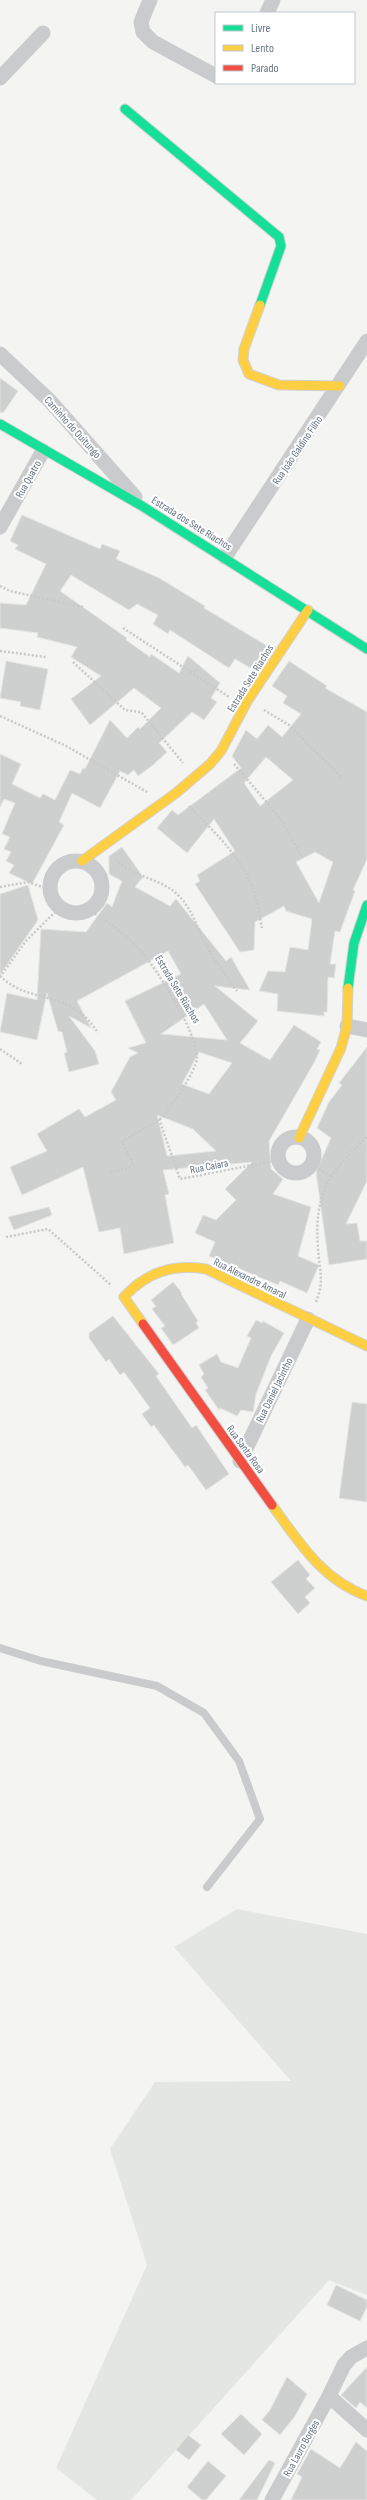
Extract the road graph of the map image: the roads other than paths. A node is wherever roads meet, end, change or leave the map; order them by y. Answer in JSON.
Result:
{"nodes":[{"id":1,"x":150,"y":0,"type":"edge"},
{"id":2,"x":273,"y":0,"type":"edge"},
{"id":3,"x":267,"y":12,"type":"edge"},
{"id":4,"x":43,"y":33,"type":"dead end"},
{"id":5,"x":215,"y":75,"type":"edge"},
{"id":6,"x":0,"y":78,"type":"edge"},
{"id":7,"x":126,"y":108,"type":"dead end"},
{"id":8,"x":367,"y":341,"type":"edge"},
{"id":9,"x":0,"y":354,"type":"edge"},
{"id":10,"x":340,"y":386,"type":"junction"},
{"id":11,"x":0,"y":424,"type":"edge"},
{"id":12,"x":43,"y":450,"type":"junction"},
{"id":13,"x":142,"y":506,"type":"junction"},
{"id":14,"x":0,"y":527,"type":"edge"},
{"id":15,"x":226,"y":557,"type":"junction"},
{"id":16,"x":308,"y":610,"type":"junction"},
{"id":17,"x":367,"y":649,"type":"edge"},
{"id":18,"x":82,"y":861,"type":"junction"},
{"id":19,"x":367,"y":906,"type":"edge"},
{"id":20,"x":347,"y":1026,"type":"junction"},
{"id":21,"x":367,"y":1030,"type":"edge"},
{"id":22,"x":299,"y":1138,"type":"junction"},
{"id":23,"x":124,"y":1297,"type":"joint"},
{"id":24,"x":308,"y":1319,"type":"junction"},
{"id":25,"x":367,"y":1346,"type":"edge"},
{"id":26,"x":240,"y":1461,"type":"junction"},
{"id":27,"x":367,"y":1596,"type":"edge"},
{"id":28,"x":0,"y":1648,"type":"edge"},
{"id":29,"x":207,"y":1887,"type":"dead end"},
{"id":30,"x":367,"y":2348,"type":"edge"},
{"id":31,"x":330,"y":2396,"type":"junction"},
{"id":32,"x":367,"y":2430,"type":"edge"},
{"id":33,"x":272,"y":2500,"type":"edge"}],
"edges":[{"from":1,"to":5,"type":"street"},
{"from":2,"to":3,"type":"street"},
{"from":4,"to":6,"type":"street"},
{"from":7,"to":10,"type":"street"},
{"from":8,"to":10,"type":"street","name":"Rua João Galdino Filho"},
{"from":9,"to":13,"type":"street","name":"Caminho do Ouitungo"},
{"from":10,"to":15,"type":"street","name":"Rua João Galdino Filho"},
{"from":11,"to":12,"type":"street","name":"Estrada dos Sete Riachos"},
{"from":12,"to":13,"type":"street","name":"Estrada dos Sete Riachos"},
{"from":12,"to":14,"type":"street","name":"Rua Quatro"},
{"from":13,"to":15,"type":"street","name":"Estrada dos Sete Riachos"},
{"from":15,"to":16,"type":"street","name":"Estrada dos Sete Riachos"},
{"from":16,"to":17,"type":"street","name":"Estrada dos Sete Riachos"},
{"from":16,"to":18,"type":"street","name":"Estrada Sete Riachos"},
{"from":18,"to":18,"type":"street"},
{"from":19,"to":20,"type":"street"},
{"from":20,"to":21,"type":"street"},
{"from":20,"to":22,"type":"street"},
{"from":22,"to":22,"type":"street"},
{"from":23,"to":24,"type":"street","name":"Rua Alexandre Amaral"},
{"from":23,"to":26,"type":"street","name":"Rua Santa Rosa"},
{"from":24,"to":25,"type":"street","name":"Rua Alexandre Amaral"},
{"from":24,"to":26,"type":"street","name":"Rua Daniel Jacintho"},
{"from":26,"to":27,"type":"street","name":"Rua Santa Rosa"},
{"from":28,"to":29,"type":"lane"},
{"from":30,"to":31,"type":"street","name":"Rua Lauro Borges"},
{"from":31,"to":32,"type":"street"},
{"from":31,"to":33,"type":"street","name":"Rua Lauro Borges"}]}
